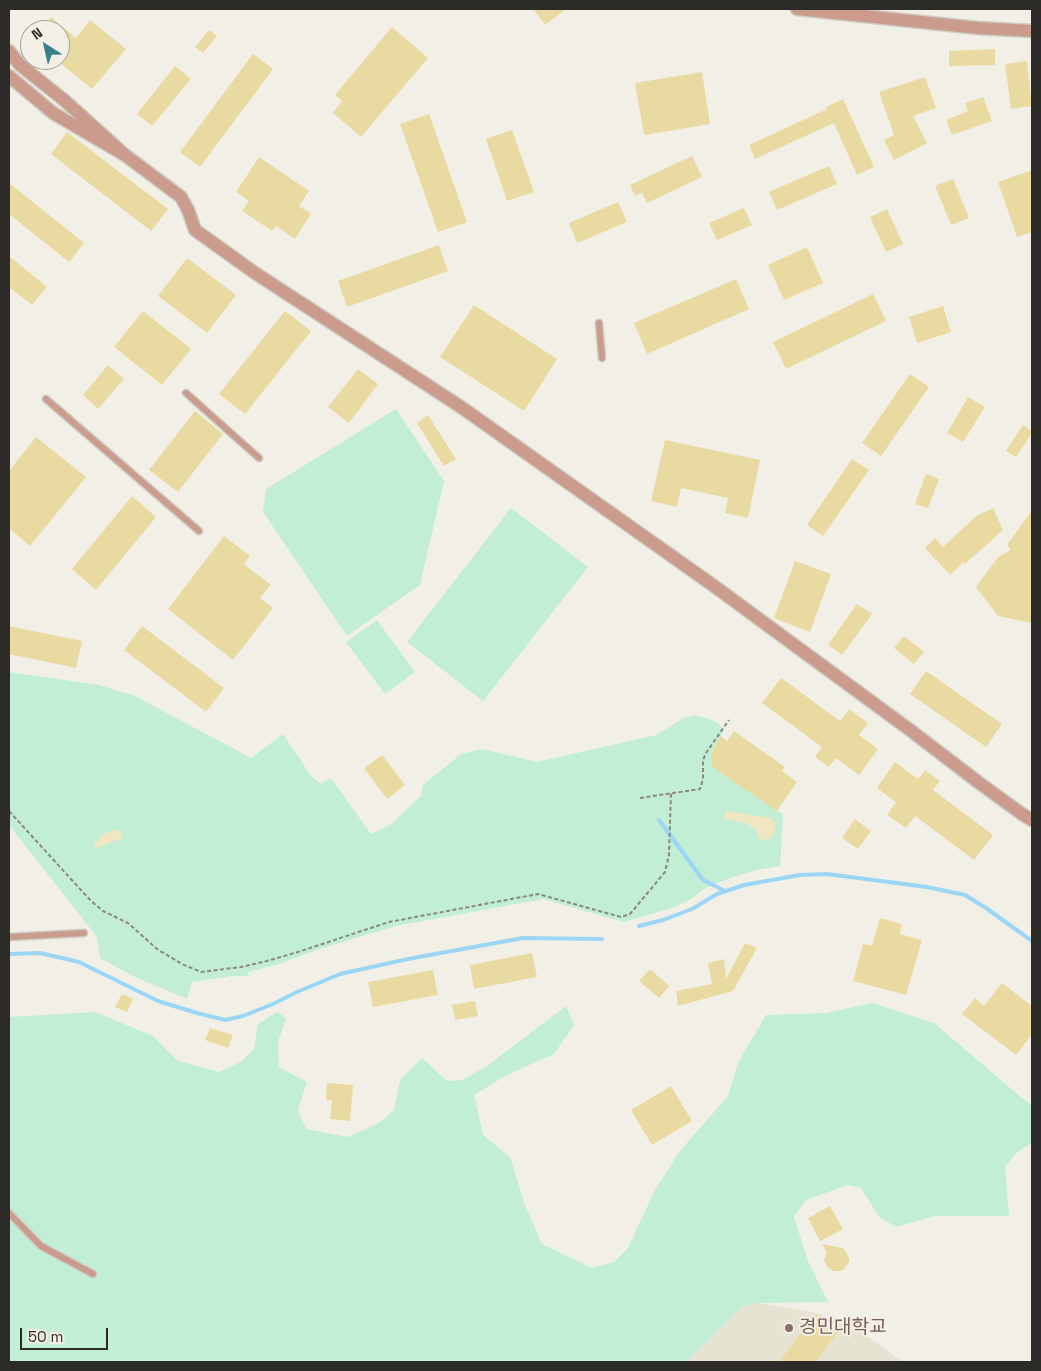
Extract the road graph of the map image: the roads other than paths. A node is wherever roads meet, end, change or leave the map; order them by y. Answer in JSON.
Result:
{"nodes":[{"id":1,"x":797,"y":9,"type":"edge"},
{"id":2,"x":1032,"y":31,"type":"edge"},
{"id":3,"x":9,"y":51,"type":"edge"},
{"id":4,"x":9,"y":76,"type":"edge"},
{"id":5,"x":125,"y":155,"type":"junction"},
{"id":6,"x":599,"y":323,"type":"dead end"},
{"id":7,"x":602,"y":358,"type":"dead end"},
{"id":8,"x":186,"y":393,"type":"dead end"},
{"id":9,"x":46,"y":399,"type":"dead end"},
{"id":10,"x":259,"y":458,"type":"dead end"},
{"id":11,"x":199,"y":531,"type":"dead end"},
{"id":12,"x":1032,"y":820,"type":"edge"},
{"id":13,"x":84,"y":934,"type":"dead end"},
{"id":14,"x":9,"y":937,"type":"edge"},
{"id":15,"x":9,"y":1214,"type":"edge"},
{"id":16,"x":93,"y":1274,"type":"dead end"}],
"edges":[{"from":1,"to":2,"type":"street"},
{"from":3,"to":5,"type":"street"},
{"from":4,"to":5,"type":"street"},
{"from":5,"to":12,"type":"street"},
{"from":6,"to":7,"type":"lane"},
{"from":8,"to":10,"type":"lane"},
{"from":9,"to":11,"type":"lane"},
{"from":13,"to":14,"type":"lane"},
{"from":15,"to":16,"type":"lane"}]}
